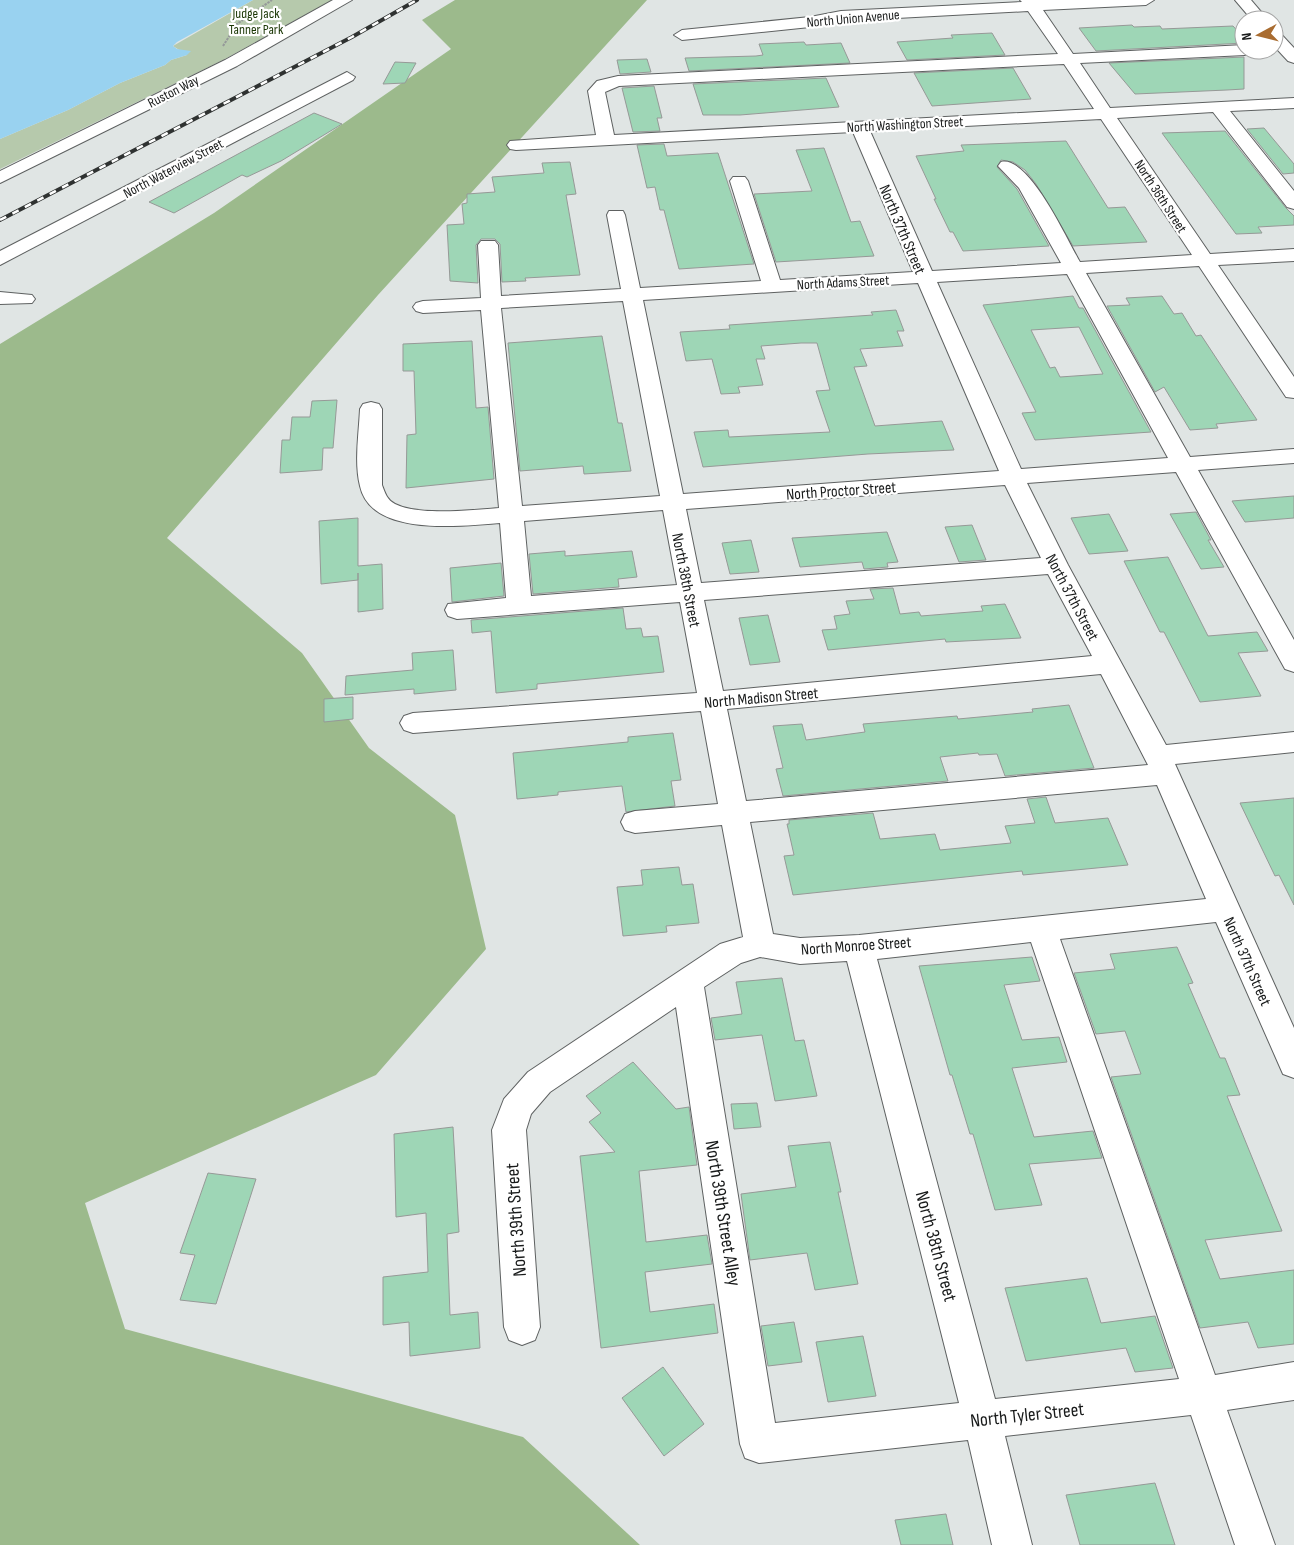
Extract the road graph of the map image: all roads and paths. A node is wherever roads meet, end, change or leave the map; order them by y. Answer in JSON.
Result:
{"nodes":[{"id":1,"x":344,"y":0,"type":"edge"},
{"id":2,"x":1146,"y":0,"type":"edge"},
{"id":3,"x":1243,"y":0,"type":"edge"},
{"id":4,"x":1031,"y":3,"type":"edge"},
{"id":5,"x":1252,"y":10,"type":"edge"},
{"id":6,"x":682,"y":35,"type":"dead end"},
{"id":7,"x":1234,"y":51,"type":"edge"},
{"id":8,"x":1069,"y":60,"type":"junction"},
{"id":9,"x":346,"y":77,"type":"dead end"},
{"id":10,"x":1294,"y":103,"type":"edge"},
{"id":11,"x":1218,"y":107,"type":"junction"},
{"id":12,"x":1107,"y":113,"type":"junction"},
{"id":13,"x":859,"y":126,"type":"junction"},
{"id":14,"x":606,"y":140,"type":"junction"},
{"id":15,"x":516,"y":145,"type":"dead end"},
{"id":16,"x":1007,"y":166,"type":"dead end"},
{"id":17,"x":0,"y":178,"type":"edge"},
{"id":18,"x":739,"y":181,"type":"dead end"},
{"id":19,"x":1294,"y":203,"type":"edge"},
{"id":20,"x":616,"y":215,"type":"dead end"},
{"id":21,"x":488,"y":245,"type":"dead end"},
{"id":22,"x":1294,"y":254,"type":"edge"},
{"id":23,"x":0,"y":259,"type":"edge"},
{"id":24,"x":1202,"y":260,"type":"junction"},
{"id":25,"x":1073,"y":268,"type":"junction"},
{"id":26,"x":924,"y":277,"type":"junction"},
{"id":27,"x":772,"y":286,"type":"junction"},
{"id":28,"x":632,"y":295,"type":"junction"},
{"id":29,"x":0,"y":298,"type":"edge"},
{"id":30,"x":25,"y":298,"type":"dead end"},
{"id":31,"x":490,"y":303,"type":"junction"},
{"id":32,"x":423,"y":307,"type":"dead end"},
{"id":33,"x":1294,"y":392,"type":"edge"},
{"id":34,"x":371,"y":409,"type":"dead end"},
{"id":35,"x":1294,"y":456,"type":"edge"},
{"id":36,"x":1183,"y":464,"type":"junction"},
{"id":37,"x":1012,"y":477,"type":"junction"},
{"id":38,"x":672,"y":502,"type":"junction"},
{"id":39,"x":513,"y":513,"type":"junction"},
{"id":40,"x":1056,"y":565,"type":"junction"},
{"id":41,"x":689,"y":594,"type":"junction"},
{"id":42,"x":519,"y":606,"type":"junction"},
{"id":43,"x":457,"y":610,"type":"dead end"},
{"id":44,"x":1294,"y":663,"type":"edge"},
{"id":45,"x":1109,"y":664,"type":"junction"},
{"id":46,"x":713,"y":701,"type":"junction"},
{"id":47,"x":413,"y":723,"type":"dead end"},
{"id":48,"x":1294,"y":742,"type":"edge"},
{"id":49,"x":1162,"y":765,"type":"junction"},
{"id":50,"x":735,"y":814,"type":"junction"},
{"id":51,"x":635,"y":822,"type":"dead end"},
{"id":52,"x":1225,"y":909,"type":"junction"},
{"id":53,"x":1041,"y":927,"type":"junction"},
{"id":54,"x":760,"y":944,"type":"junction"},
{"id":55,"x":859,"y":948,"type":"junction"},
{"id":56,"x":688,"y":981,"type":"junction"},
{"id":57,"x":1294,"y":1064,"type":"edge"},
{"id":58,"x":512,"y":1114,"type":"joint"},
{"id":59,"x":522,"y":1327,"type":"dead end"},
{"id":60,"x":1294,"y":1382,"type":"edge"},
{"id":61,"x":1203,"y":1395,"type":"junction"},
{"id":62,"x":982,"y":1419,"type":"junction"},
{"id":63,"x":759,"y":1444,"type":"joint"},
{"id":64,"x":1012,"y":1545,"type":"edge"},
{"id":65,"x":1255,"y":1545,"type":"edge"}],
"edges":[{"from":1,"to":17,"type":"street","name":"Ruston Way"},
{"from":2,"to":4,"type":"street","name":"North Union Avenue"},
{"from":3,"to":5,"type":"street"},
{"from":4,"to":6,"type":"street","name":"North Union Avenue"},
{"from":4,"to":8,"type":"street","name":"North 36th Street"},
{"from":7,"to":8,"type":"street"},
{"from":8,"to":12,"type":"street","name":"North 36th Street"},
{"from":8,"to":14,"type":"street"},
{"from":9,"to":23,"type":"street","name":"North Waterview Street"},
{"from":10,"to":11,"type":"street","name":"North Washington Street"},
{"from":11,"to":12,"type":"street","name":"North Washington Street"},
{"from":11,"to":19,"type":"street"},
{"from":12,"to":13,"type":"street","name":"North Washington Street"},
{"from":12,"to":24,"type":"street","name":"North 36th Street"},
{"from":13,"to":14,"type":"street","name":"North Washington Street"},
{"from":13,"to":26,"type":"street","name":"North 37th Street"},
{"from":14,"to":15,"type":"street","name":"North Washington Street"},
{"from":16,"to":25,"type":"street"},
{"from":18,"to":27,"type":"street"},
{"from":20,"to":28,"type":"street","name":"North 38th Street"},
{"from":21,"to":31,"type":"street"},
{"from":22,"to":24,"type":"street","name":"North Adams Street"},
{"from":24,"to":25,"type":"street","name":"North Adams Street"},
{"from":24,"to":33,"type":"street","name":"North 36th Street"},
{"from":25,"to":26,"type":"street","name":"North Adams Street"},
{"from":25,"to":36,"type":"street"},
{"from":26,"to":27,"type":"street","name":"North Adams Street"},
{"from":26,"to":37,"type":"street","name":"North 37th Street"},
{"from":27,"to":28,"type":"street","name":"North Adams Street"},
{"from":28,"to":31,"type":"street","name":"North Adams Street"},
{"from":28,"to":38,"type":"street","name":"North 38th Street"},
{"from":29,"to":30,"type":"street"},
{"from":31,"to":32,"type":"street","name":"North Adams Street"},
{"from":31,"to":39,"type":"street"},
{"from":34,"to":39,"type":"street","name":"North Proctor Street"},
{"from":35,"to":36,"type":"street","name":"North Proctor Street"},
{"from":36,"to":37,"type":"street","name":"North Proctor Street"},
{"from":36,"to":44,"type":"street"},
{"from":37,"to":38,"type":"street","name":"North Proctor Street"},
{"from":37,"to":40,"type":"street","name":"North 37th Street"},
{"from":38,"to":39,"type":"street","name":"North Proctor Street"},
{"from":38,"to":41,"type":"street","name":"North 38th Street"},
{"from":39,"to":42,"type":"street"},
{"from":40,"to":41,"type":"street"},
{"from":40,"to":45,"type":"street","name":"North 37th Street"},
{"from":41,"to":42,"type":"street"},
{"from":41,"to":46,"type":"street","name":"North 38th Street"},
{"from":42,"to":43,"type":"street"},
{"from":45,"to":46,"type":"street","name":"North Madison Street"},
{"from":45,"to":49,"type":"street","name":"North 37th Street"},
{"from":46,"to":47,"type":"street","name":"North Madison Street"},
{"from":46,"to":50,"type":"street","name":"North 38th Street"},
{"from":48,"to":49,"type":"street"},
{"from":49,"to":50,"type":"street"},
{"from":49,"to":52,"type":"street","name":"North 37th Street"},
{"from":50,"to":51,"type":"street"},
{"from":50,"to":54,"type":"street","name":"North 38th Street"},
{"from":52,"to":53,"type":"street","name":"North Monroe Street"},
{"from":52,"to":57,"type":"street","name":"North 37th Street"},
{"from":53,"to":55,"type":"street","name":"North Monroe Street"},
{"from":53,"to":61,"type":"street"},
{"from":54,"to":55,"type":"street","name":"North Monroe Street"},
{"from":54,"to":56,"type":"street","name":"North Monroe Street"},
{"from":55,"to":62,"type":"street","name":"North 38th Street"},
{"from":56,"to":58,"type":"street","name":"North Monroe Street"},
{"from":56,"to":63,"type":"street","name":"North 39th Street Alley"},
{"from":58,"to":59,"type":"street","name":"North 39th Street"},
{"from":60,"to":61,"type":"street","name":"North Tyler Street"},
{"from":61,"to":62,"type":"street","name":"North Tyler Street"},
{"from":61,"to":65,"type":"street"},
{"from":62,"to":63,"type":"street","name":"North Tyler Street"},
{"from":62,"to":64,"type":"street","name":"North 38th Street"}]}
